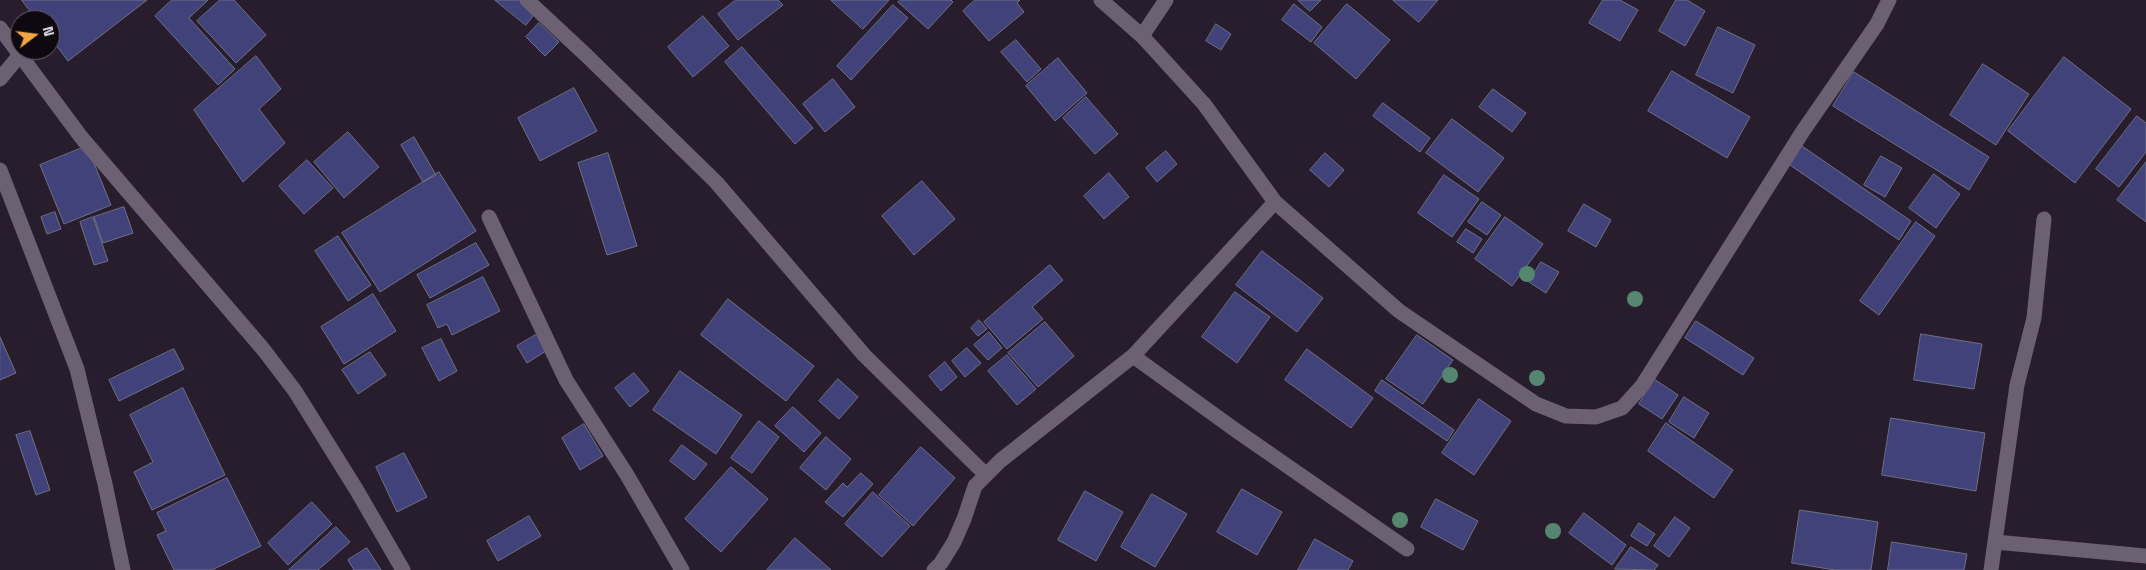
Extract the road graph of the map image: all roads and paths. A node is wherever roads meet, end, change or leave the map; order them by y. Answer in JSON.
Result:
{"nodes":[{"id":1,"x":527,"y":0,"type":"edge"},
{"id":2,"x":1101,"y":0,"type":"edge"},
{"id":3,"x":1166,"y":0,"type":"edge"},
{"id":4,"x":1889,"y":0,"type":"edge"},
{"id":5,"x":0,"y":28,"type":"edge"},
{"id":6,"x":1142,"y":36,"type":"junction"},
{"id":7,"x":10,"y":43,"type":"edge"},
{"id":8,"x":16,"y":60,"type":"edge"},
{"id":9,"x":22,"y":60,"type":"edge"},
{"id":10,"x":0,"y":78,"type":"edge"},
{"id":11,"x":0,"y":170,"type":"edge"},
{"id":12,"x":1275,"y":202,"type":"junction"},
{"id":13,"x":489,"y":218,"type":"dead end"},
{"id":14,"x":2044,"y":219,"type":"dead end"},
{"id":15,"x":1133,"y":356,"type":"junction"},
{"id":16,"x":986,"y":474,"type":"junction"},
{"id":17,"x":1995,"y":542,"type":"junction"},
{"id":18,"x":1407,"y":549,"type":"dead end"},
{"id":19,"x":2146,"y":556,"type":"edge"},
{"id":20,"x":123,"y":570,"type":"edge"},
{"id":21,"x":403,"y":570,"type":"edge"},
{"id":22,"x":682,"y":570,"type":"edge"},
{"id":23,"x":934,"y":570,"type":"edge"},
{"id":24,"x":1991,"y":570,"type":"edge"}],
"edges":[{"from":1,"to":16,"type":"street"},
{"from":2,"to":6,"type":"street"},
{"from":3,"to":6,"type":"street"},
{"from":4,"to":12,"type":"street"},
{"from":5,"to":7,"type":"street"},
{"from":6,"to":12,"type":"street"},
{"from":8,"to":10,"type":"street"},
{"from":9,"to":21,"type":"street"},
{"from":11,"to":20,"type":"street"},
{"from":12,"to":15,"type":"street"},
{"from":13,"to":22,"type":"street"},
{"from":14,"to":17,"type":"street"},
{"from":15,"to":16,"type":"street"},
{"from":15,"to":18,"type":"street"},
{"from":16,"to":23,"type":"street"},
{"from":17,"to":19,"type":"street"},
{"from":17,"to":24,"type":"street"}]}
